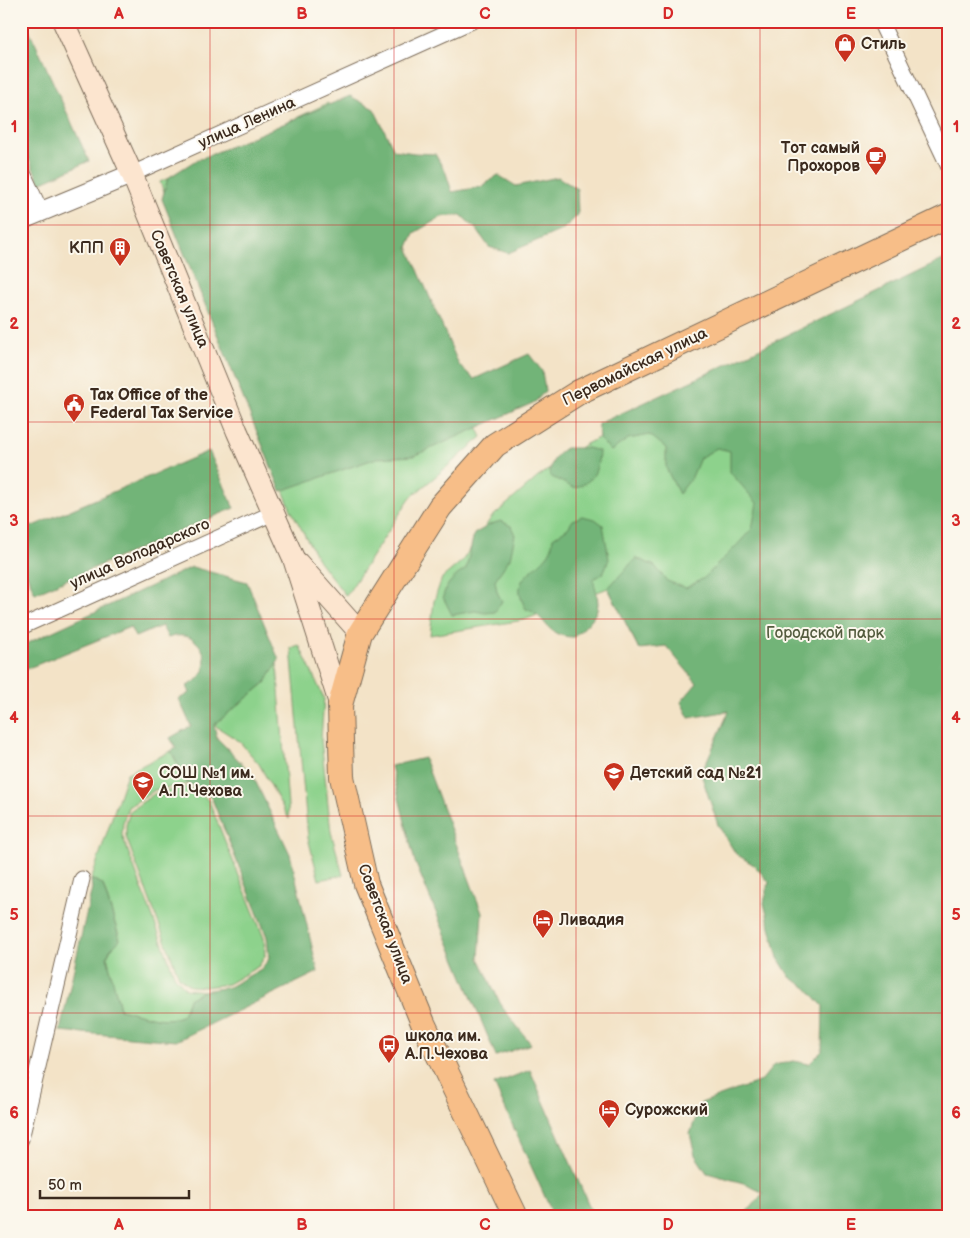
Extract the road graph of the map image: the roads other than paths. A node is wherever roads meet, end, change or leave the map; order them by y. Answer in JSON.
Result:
{"nodes":[{"id":1,"x":63,"y":21,"type":"edge"},
{"id":2,"x":472,"y":21,"type":"edge"},
{"id":3,"x":880,"y":21,"type":"edge"},
{"id":4,"x":949,"y":167,"type":"edge"},
{"id":5,"x":21,"y":169,"type":"edge"},
{"id":6,"x":132,"y":174,"type":"junction"},
{"id":7,"x":41,"y":212,"type":"junction"},
{"id":8,"x":949,"y":216,"type":"edge"},
{"id":9,"x":21,"y":220,"type":"edge"},
{"id":10,"x":273,"y":513,"type":"junction"},
{"id":11,"x":293,"y":558,"type":"junction"},
{"id":12,"x":21,"y":627,"type":"edge"},
{"id":13,"x":360,"y":633,"type":"junction"},
{"id":14,"x":340,"y":705,"type":"junction"},
{"id":15,"x":82,"y":879,"type":"dead end"},
{"id":16,"x":21,"y":1139,"type":"edge"},
{"id":17,"x":514,"y":1216,"type":"edge"}],
"edges":[{"from":1,"to":6,"type":"main road","name":"Советская улица"},
{"from":2,"to":6,"type":"street","name":"улица Ленина"},
{"from":3,"to":4,"type":"street"},
{"from":5,"to":7,"type":"street"},
{"from":6,"to":7,"type":"street","name":"улица Ленина"},
{"from":6,"to":10,"type":"main road","name":"Советская улица"},
{"from":7,"to":9,"type":"street","name":"улица Ленина"},
{"from":8,"to":13,"type":"main road","name":"Первомайская улица"},
{"from":10,"to":11,"type":"main road","name":"Советская улица"},
{"from":10,"to":12,"type":"street","name":"улица Володарского"},
{"from":11,"to":13,"type":"main road","name":"Советская улица"},
{"from":11,"to":14,"type":"main road","name":"Советская улица"},
{"from":13,"to":14,"type":"main road","name":"Первомайская улица"},
{"from":14,"to":17,"type":"main road","name":"Советская улица"},
{"from":15,"to":16,"type":"street"}]}
